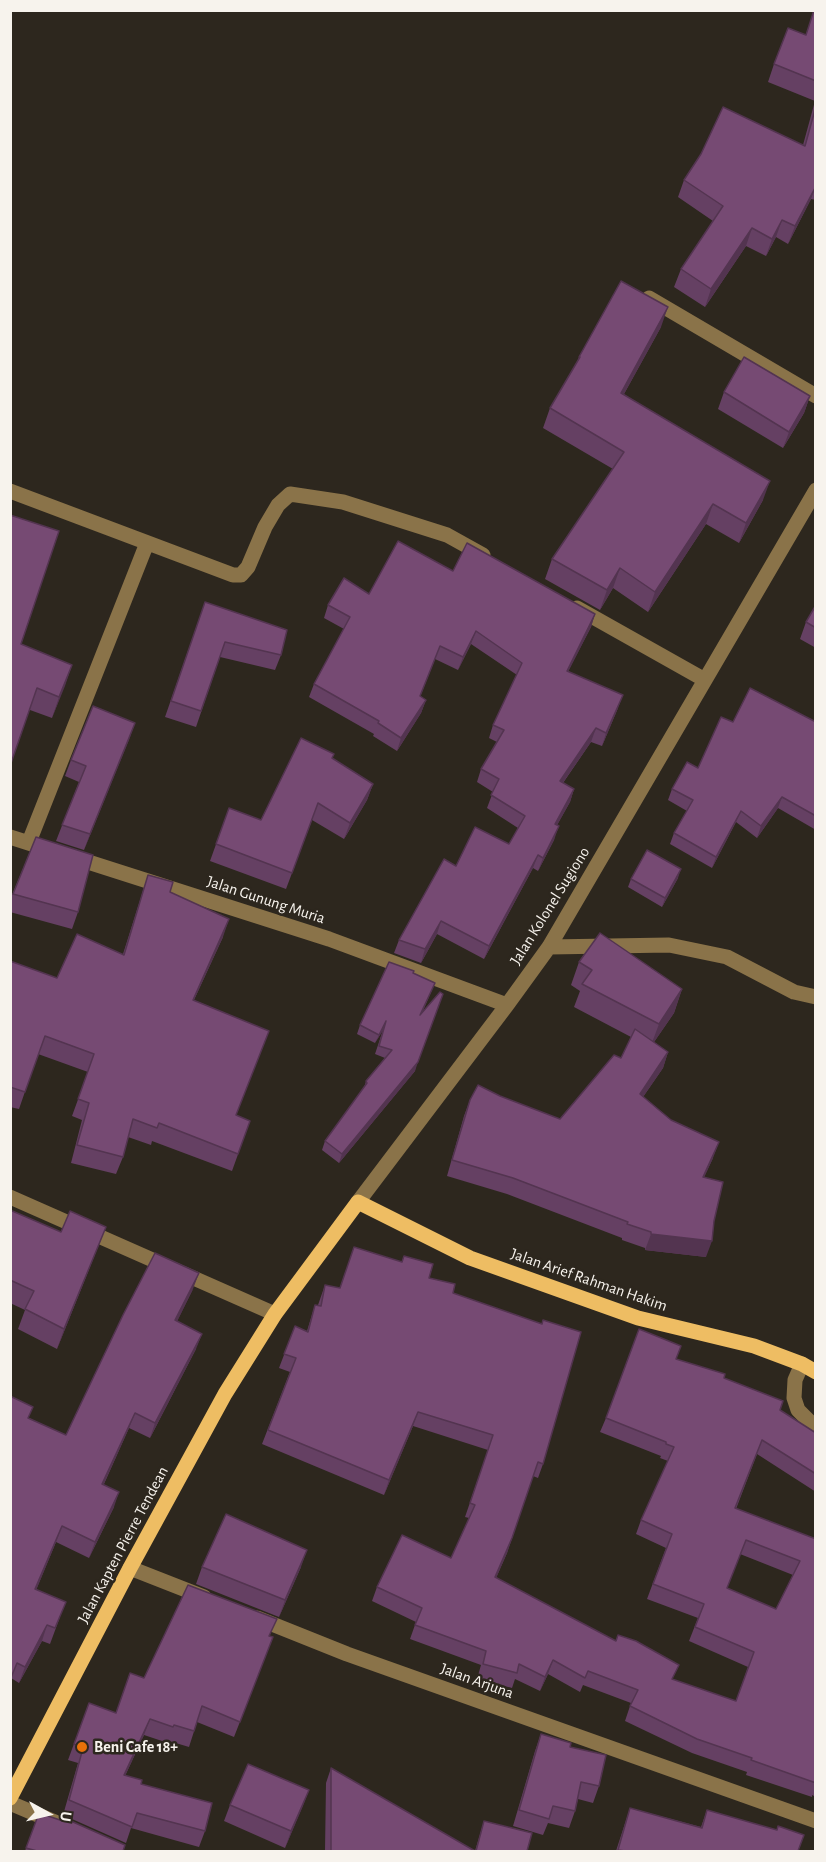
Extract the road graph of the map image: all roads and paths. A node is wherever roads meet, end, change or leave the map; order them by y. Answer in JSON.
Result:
{"nodes":[{"id":1,"x":636,"y":290,"type":"edge"},
{"id":2,"x":816,"y":396,"type":"edge"},
{"id":3,"x":816,"y":490,"type":"edge"},
{"id":4,"x":10,"y":491,"type":"edge"},
{"id":5,"x":147,"y":543,"type":"junction"},
{"id":6,"x":499,"y":564,"type":"edge"},
{"id":7,"x":561,"y":599,"type":"edge"},
{"id":8,"x":705,"y":680,"type":"junction"},
{"id":9,"x":16,"y":842,"type":"edge"},
{"id":10,"x":549,"y":947,"type":"junction"},
{"id":11,"x":816,"y":997,"type":"edge"},
{"id":12,"x":507,"y":1005,"type":"junction"},
{"id":13,"x":10,"y":1197,"type":"edge"},
{"id":14,"x":358,"y":1202,"type":"junction"},
{"id":15,"x":275,"y":1314,"type":"junction"},
{"id":16,"x":802,"y":1364,"type":"junction"},
{"id":17,"x":816,"y":1372,"type":"edge"},
{"id":18,"x":816,"y":1428,"type":"edge"},
{"id":19,"x":130,"y":1568,"type":"junction"},
{"id":20,"x":217,"y":1602,"type":"edge"},
{"id":21,"x":238,"y":1611,"type":"edge"},
{"id":22,"x":10,"y":1798,"type":"edge"},
{"id":23,"x":10,"y":1803,"type":"edge"},
{"id":24,"x":816,"y":1821,"type":"edge"},
{"id":25,"x":72,"y":1830,"type":"edge"}],
"edges":[{"from":1,"to":2,"type":"street"},
{"from":3,"to":8,"type":"street","name":"Jalan Kolonel Sugiono"},
{"from":4,"to":5,"type":"street"},
{"from":5,"to":6,"type":"street"},
{"from":5,"to":9,"type":"street"},
{"from":7,"to":8,"type":"street"},
{"from":8,"to":10,"type":"street","name":"Jalan Kolonel Sugiono"},
{"from":9,"to":12,"type":"street","name":"Jalan Gunung Muria"},
{"from":10,"to":11,"type":"street"},
{"from":10,"to":12,"type":"street","name":"Jalan Kolonel Sugiono"},
{"from":12,"to":14,"type":"street","name":"Jalan Kolonel Sugiono"},
{"from":13,"to":15,"type":"street"},
{"from":14,"to":15,"type":"main road","name":"Jalan Kolonel Sugiono"},
{"from":14,"to":16,"type":"main road","name":"Jalan Arief Rahman Hakim"},
{"from":15,"to":19,"type":"main road","name":"Jalan Kapten Pierre Tendean"},
{"from":16,"to":17,"type":"main road","name":"Jalan Arief Rahman Hakim"},
{"from":16,"to":18,"type":"street"},
{"from":19,"to":20,"type":"street"},
{"from":19,"to":22,"type":"main road","name":"Jalan Kapten Pierre Tendean"},
{"from":21,"to":24,"type":"street","name":"Jalan Arjuna"},
{"from":23,"to":25,"type":"street"}]}
